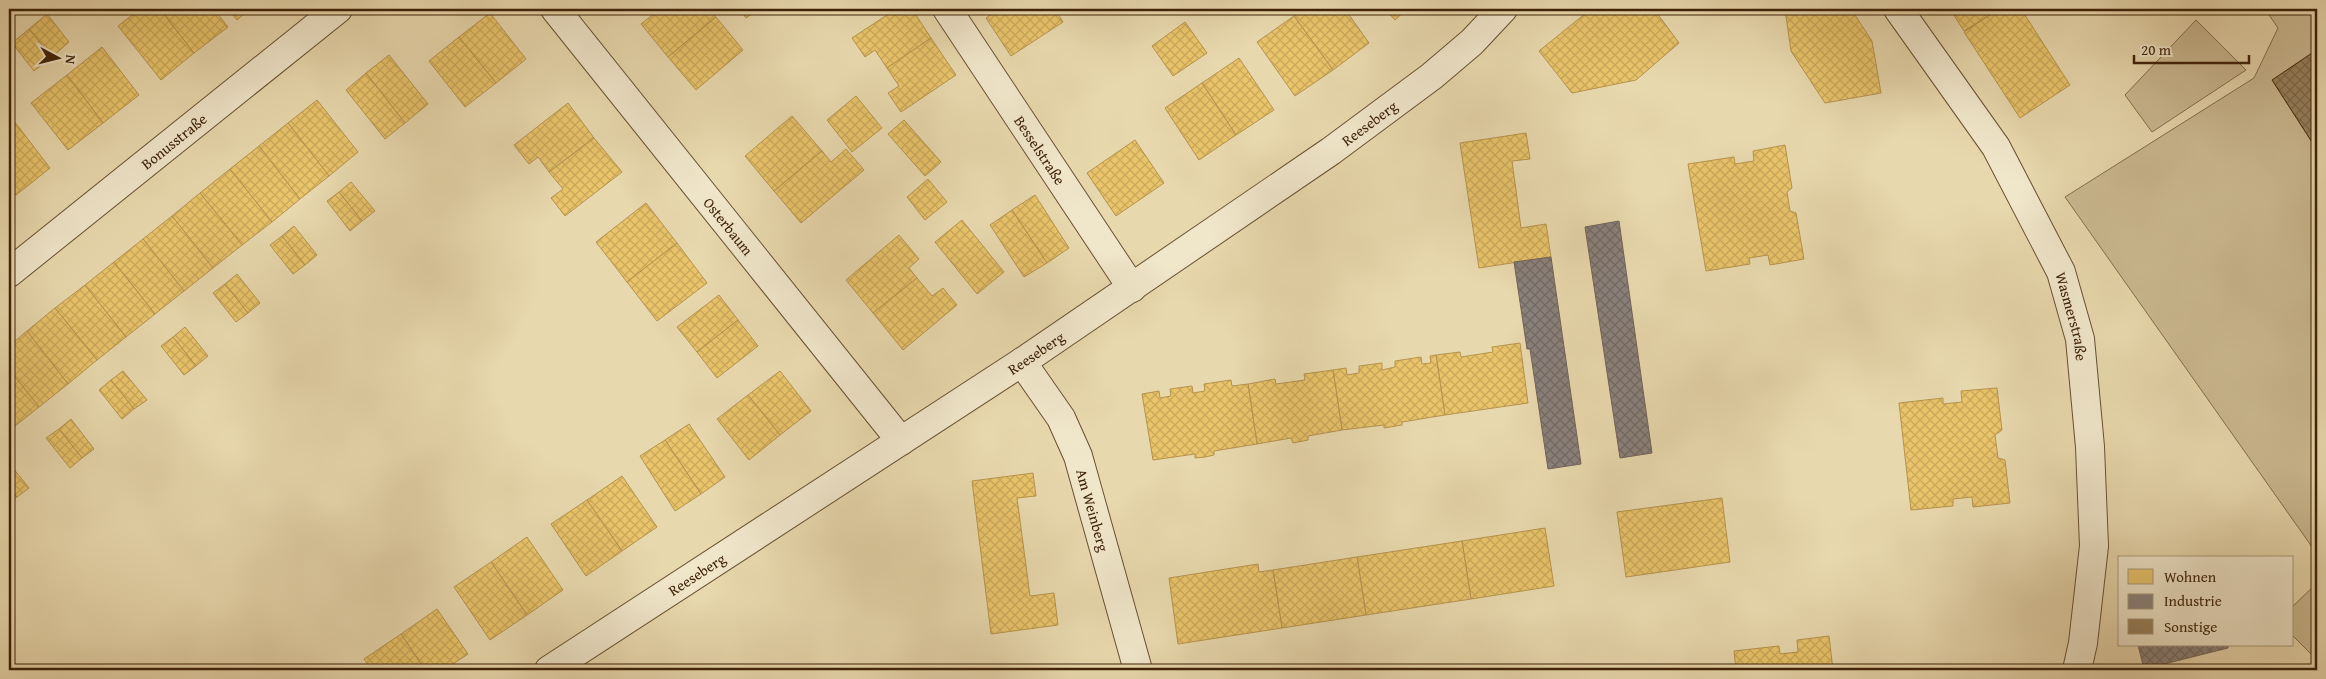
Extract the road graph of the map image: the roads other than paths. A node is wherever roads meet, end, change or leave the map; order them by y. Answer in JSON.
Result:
{"nodes":[{"id":1,"x":338,"y":9,"type":"edge"},
{"id":2,"x":555,"y":9,"type":"edge"},
{"id":3,"x":949,"y":9,"type":"edge"},
{"id":4,"x":1503,"y":9,"type":"edge"},
{"id":5,"x":1898,"y":9,"type":"edge"},
{"id":6,"x":9,"y":273,"type":"edge"},
{"id":7,"x":1132,"y":288,"type":"junction"},
{"id":8,"x":1022,"y":362,"type":"junction"},
{"id":9,"x":901,"y":441,"type":"junction"},
{"id":10,"x":549,"y":670,"type":"edge"},
{"id":11,"x":1138,"y":670,"type":"edge"},
{"id":12,"x":2077,"y":670,"type":"edge"}],
"edges":[{"from":1,"to":6,"type":"street","name":"Bonusstraße"},
{"from":2,"to":9,"type":"street","name":"Osterbaum"},
{"from":3,"to":7,"type":"street","name":"Besselstraße"},
{"from":4,"to":7,"type":"street","name":"Reeseberg"},
{"from":5,"to":12,"type":"street","name":"Wasmerstraße"},
{"from":7,"to":8,"type":"street","name":"Reeseberg"},
{"from":8,"to":9,"type":"street","name":"Reeseberg"},
{"from":8,"to":11,"type":"street","name":"Am Weinberg"},
{"from":9,"to":10,"type":"street","name":"Reeseberg"}]}
